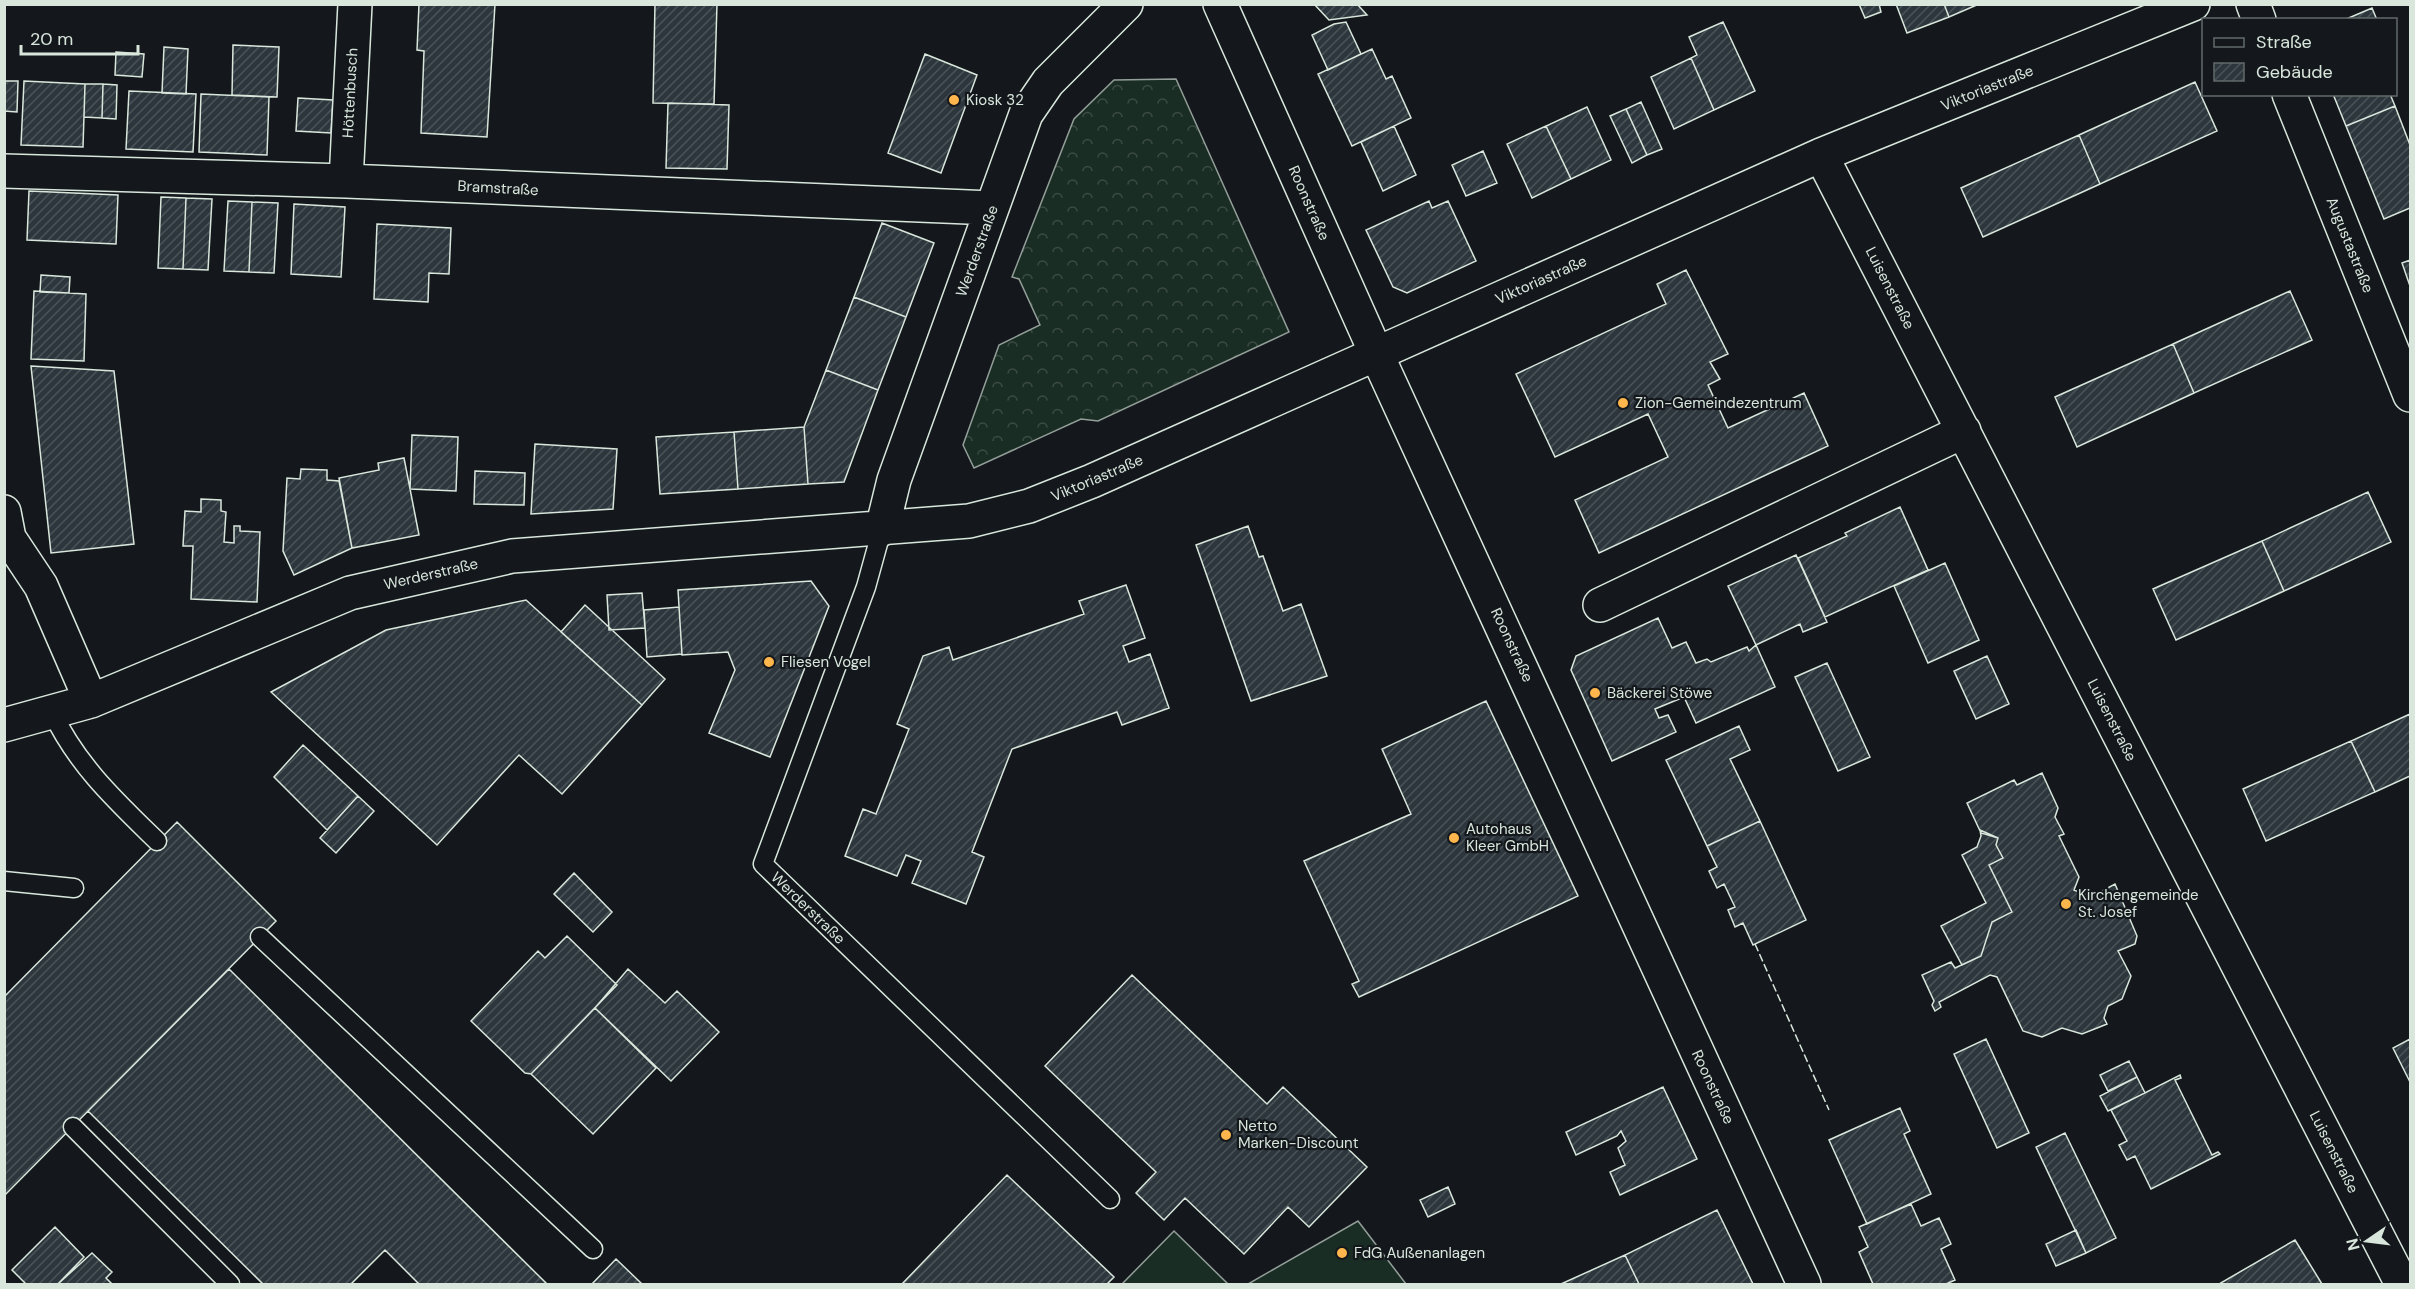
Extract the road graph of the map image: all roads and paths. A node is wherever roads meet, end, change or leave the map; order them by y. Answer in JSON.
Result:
{"nodes":[{"id":1,"x":355,"y":4,"type":"edge"},
{"id":2,"x":1126,"y":4,"type":"edge"},
{"id":3,"x":1220,"y":4,"type":"edge"},
{"id":4,"x":2193,"y":4,"type":"edge"},
{"id":5,"x":2290,"y":96,"type":"edge"},
{"id":6,"x":1821,"y":155,"type":"junction"},
{"id":7,"x":4,"y":171,"type":"edge"},
{"id":8,"x":346,"y":181,"type":"junction"},
{"id":9,"x":992,"y":208,"type":"junction"},
{"id":10,"x":1376,"y":353,"type":"junction"},
{"id":11,"x":2410,"y":395,"type":"edge"},
{"id":12,"x":1964,"y":431,"type":"junction"},
{"id":13,"x":4,"y":513,"type":"edge"},
{"id":14,"x":882,"y":529,"type":"junction"},
{"id":15,"x":1600,"y":605,"type":"dead end"},
{"id":16,"x":91,"y":701,"type":"junction"},
{"id":17,"x":52,"y":712,"type":"junction"},
{"id":18,"x":4,"y":725,"type":"edge"},
{"id":19,"x":157,"y":841,"type":"dead end"},
{"id":20,"x":4,"y":881,"type":"edge"},
{"id":21,"x":74,"y":888,"type":"dead end"},
{"id":22,"x":260,"y":938,"type":"dead end"},
{"id":23,"x":73,"y":1127,"type":"dead end"},
{"id":24,"x":1110,"y":1199,"type":"dead end"},
{"id":25,"x":593,"y":1249,"type":"dead end"},
{"id":26,"x":230,"y":1284,"type":"edge"},
{"id":27,"x":1804,"y":1284,"type":"edge"},
{"id":28,"x":2402,"y":1284,"type":"edge"}],
"edges":[{"from":1,"to":8,"type":"street","name":"Höttenbusch"},
{"from":2,"to":9,"type":"street","name":"Werderstraße"},
{"from":3,"to":10,"type":"street","name":"Roonstraße"},
{"from":4,"to":6,"type":"street","name":"Viktoriastraße"},
{"from":5,"to":11,"type":"street","name":"Augustastraße"},
{"from":6,"to":10,"type":"street","name":"Viktoriastraße"},
{"from":6,"to":12,"type":"street","name":"Luisenstraße"},
{"from":7,"to":8,"type":"street","name":"Bramstraße"},
{"from":8,"to":9,"type":"street","name":"Bramstraße"},
{"from":9,"to":14,"type":"street","name":"Werderstraße"},
{"from":10,"to":14,"type":"street","name":"Viktoriastraße"},
{"from":10,"to":27,"type":"street","name":"Roonstraße"},
{"from":12,"to":15,"type":"street"},
{"from":12,"to":28,"type":"street","name":"Luisenstraße"},
{"from":13,"to":16,"type":"street"},
{"from":14,"to":16,"type":"street","name":"Werderstraße"},
{"from":14,"to":24,"type":"lane","name":"Werderstraße"},
{"from":16,"to":17,"type":"street","name":"Werderstraße"},
{"from":17,"to":18,"type":"street","name":"Werderstraße"},
{"from":17,"to":19,"type":"lane"},
{"from":20,"to":21,"type":"lane"},
{"from":22,"to":25,"type":"lane"},
{"from":23,"to":26,"type":"lane"}]}
